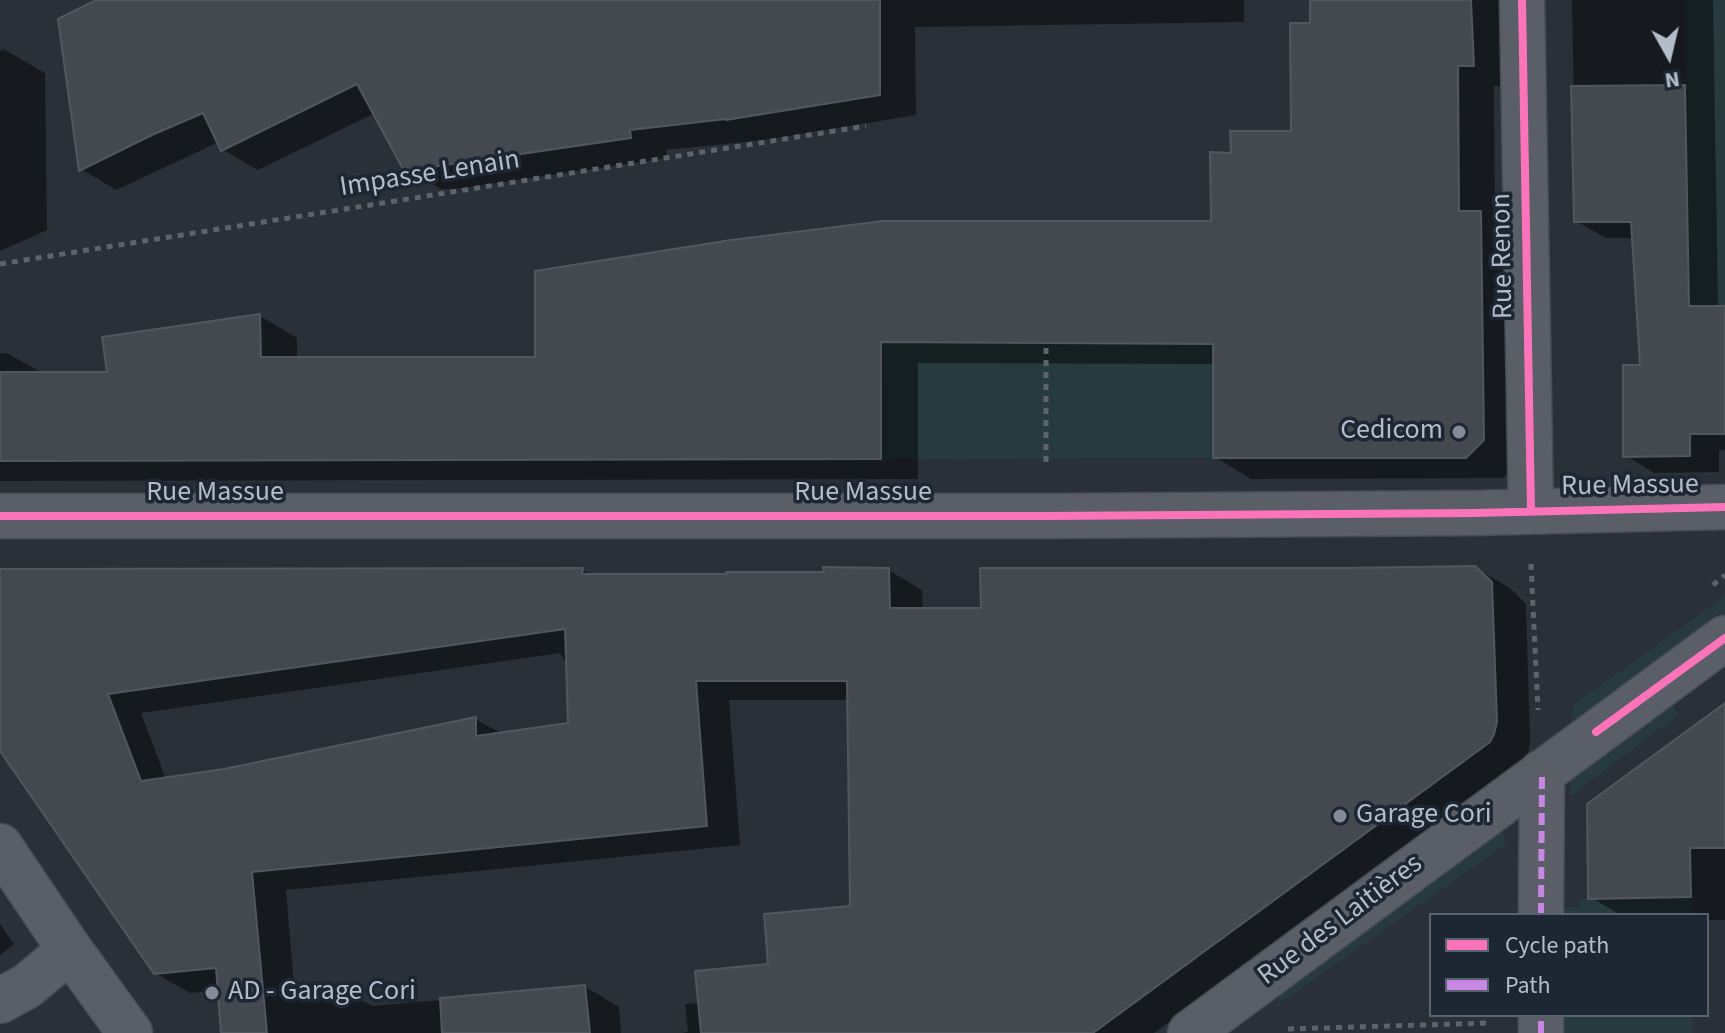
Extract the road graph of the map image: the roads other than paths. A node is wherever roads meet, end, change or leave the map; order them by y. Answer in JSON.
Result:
{"nodes":[{"id":1,"x":1522,"y":0,"type":"edge"},
{"id":2,"x":1725,"y":507,"type":"edge"},
{"id":3,"x":1531,"y":511,"type":"junction"},
{"id":4,"x":0,"y":516,"type":"edge"},
{"id":5,"x":1725,"y":638,"type":"edge"},
{"id":6,"x":1542,"y":772,"type":"junction"},
{"id":7,"x":0,"y":846,"type":"edge"},
{"id":8,"x":1541,"y":913,"type":"edge"},
{"id":9,"x":70,"y":950,"type":"junction"},
{"id":10,"x":0,"y":1001,"type":"edge"},
{"id":11,"x":130,"y":1033,"type":"edge"},
{"id":12,"x":1190,"y":1033,"type":"edge"}],
"edges":[{"from":1,"to":3,"type":"street","name":"Rue Renon"},
{"from":2,"to":3,"type":"street","name":"Rue Massue"},
{"from":3,"to":4,"type":"street","name":"Rue Massue"},
{"from":5,"to":6,"type":"street","name":"Rue des Laitières"},
{"from":6,"to":8,"type":"street"},
{"from":6,"to":12,"type":"street","name":"Rue des Laitières"},
{"from":7,"to":9,"type":"street"},
{"from":9,"to":10,"type":"street"},
{"from":9,"to":11,"type":"street"}]}
